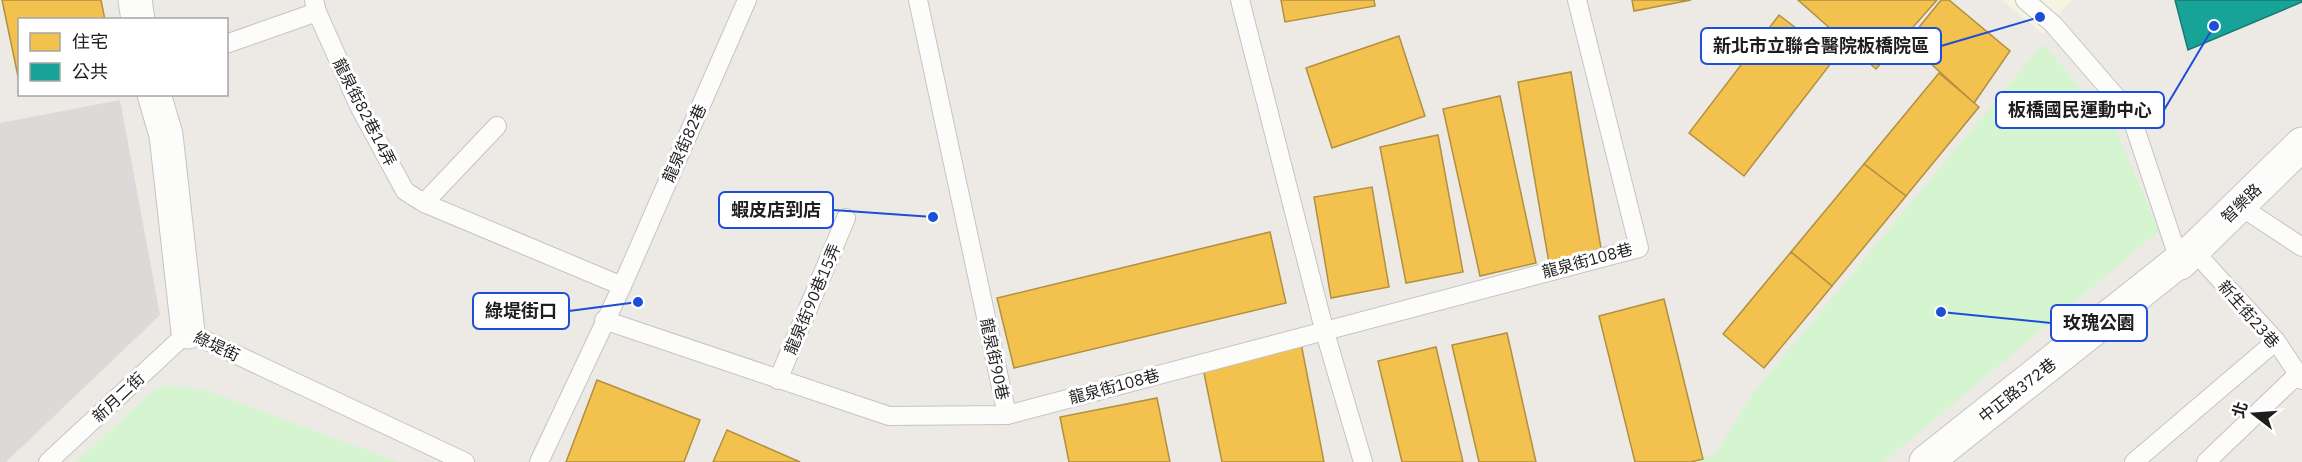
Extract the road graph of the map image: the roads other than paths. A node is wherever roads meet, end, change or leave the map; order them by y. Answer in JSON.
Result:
{"nodes":[{"id":1,"x":135,"y":0,"type":"edge"},
{"id":2,"x":747,"y":0,"type":"edge"},
{"id":3,"x":918,"y":0,"type":"edge"},
{"id":4,"x":1240,"y":0,"type":"edge"},
{"id":5,"x":1577,"y":0,"type":"edge"},
{"id":6,"x":2025,"y":0,"type":"edge"},
{"id":7,"x":316,"y":6,"type":"edge"},
{"id":8,"x":138,"y":18,"type":"edge"},
{"id":9,"x":228,"y":43,"type":"edge"},
{"id":10,"x":155,"y":96,"type":"edge"},
{"id":11,"x":497,"y":126,"type":"dead end"},
{"id":12,"x":2302,"y":144,"type":"edge"},
{"id":13,"x":424,"y":203,"type":"junction"},
{"id":14,"x":2238,"y":205,"type":"junction"},
{"id":15,"x":846,"y":218,"type":"dead end"},
{"id":16,"x":2302,"y":247,"type":"edge"},
{"id":17,"x":2186,"y":256,"type":"junction"},
{"id":18,"x":622,"y":286,"type":"junction"},
{"id":19,"x":604,"y":320,"type":"junction"},
{"id":20,"x":1324,"y":329,"type":"junction"},
{"id":21,"x":188,"y":332,"type":"junction"},
{"id":22,"x":2276,"y":341,"type":"junction"},
{"id":23,"x":2300,"y":378,"type":"edge"},
{"id":24,"x":778,"y":380,"type":"junction"},
{"id":25,"x":1007,"y":415,"type":"junction"},
{"id":26,"x":48,"y":462,"type":"edge"},
{"id":27,"x":465,"y":462,"type":"edge"},
{"id":28,"x":539,"y":462,"type":"edge"},
{"id":29,"x":1364,"y":462,"type":"edge"},
{"id":30,"x":1926,"y":462,"type":"edge"},
{"id":31,"x":2134,"y":462,"type":"edge"},
{"id":32,"x":2206,"y":462,"type":"edge"}],
"edges":[{"from":1,"to":8,"type":"street"},
{"from":2,"to":18,"type":"lane","name":"龍泉街82巷"},
{"from":3,"to":25,"type":"lane","name":"龍泉街90巷"},
{"from":4,"to":20,"type":"lane"},
{"from":5,"to":20,"type":"lane","name":"龍泉街108巷"},
{"from":6,"to":17,"type":"lane"},
{"from":7,"to":9,"type":"lane"},
{"from":7,"to":13,"type":"lane","name":"龍泉街82巷14弄"},
{"from":10,"to":21,"type":"street","name":"綠堤街"},
{"from":11,"to":13,"type":"lane"},
{"from":12,"to":14,"type":"street","name":"智樂路"},
{"from":13,"to":18,"type":"lane","name":"龍泉街82巷14弄"},
{"from":14,"to":16,"type":"lane"},
{"from":14,"to":17,"type":"street","name":"智樂路"},
{"from":15,"to":24,"type":"lane","name":"龍泉街90巷15弄"},
{"from":17,"to":22,"type":"lane","name":"新生街23巷"},
{"from":17,"to":30,"type":"street","name":"中正路372巷"},
{"from":18,"to":19,"type":"lane"},
{"from":19,"to":24,"type":"lane","name":"龍泉街90巷"},
{"from":19,"to":28,"type":"lane"},
{"from":20,"to":25,"type":"lane","name":"龍泉街108巷"},
{"from":20,"to":29,"type":"lane"},
{"from":21,"to":26,"type":"lane","name":"新月二街"},
{"from":21,"to":27,"type":"lane","name":"綠堤街"},
{"from":22,"to":23,"type":"lane","name":"新生街23巷"},
{"from":22,"to":31,"type":"lane"},
{"from":23,"to":32,"type":"lane"},
{"from":24,"to":25,"type":"lane","name":"龍泉街90巷"}]}
